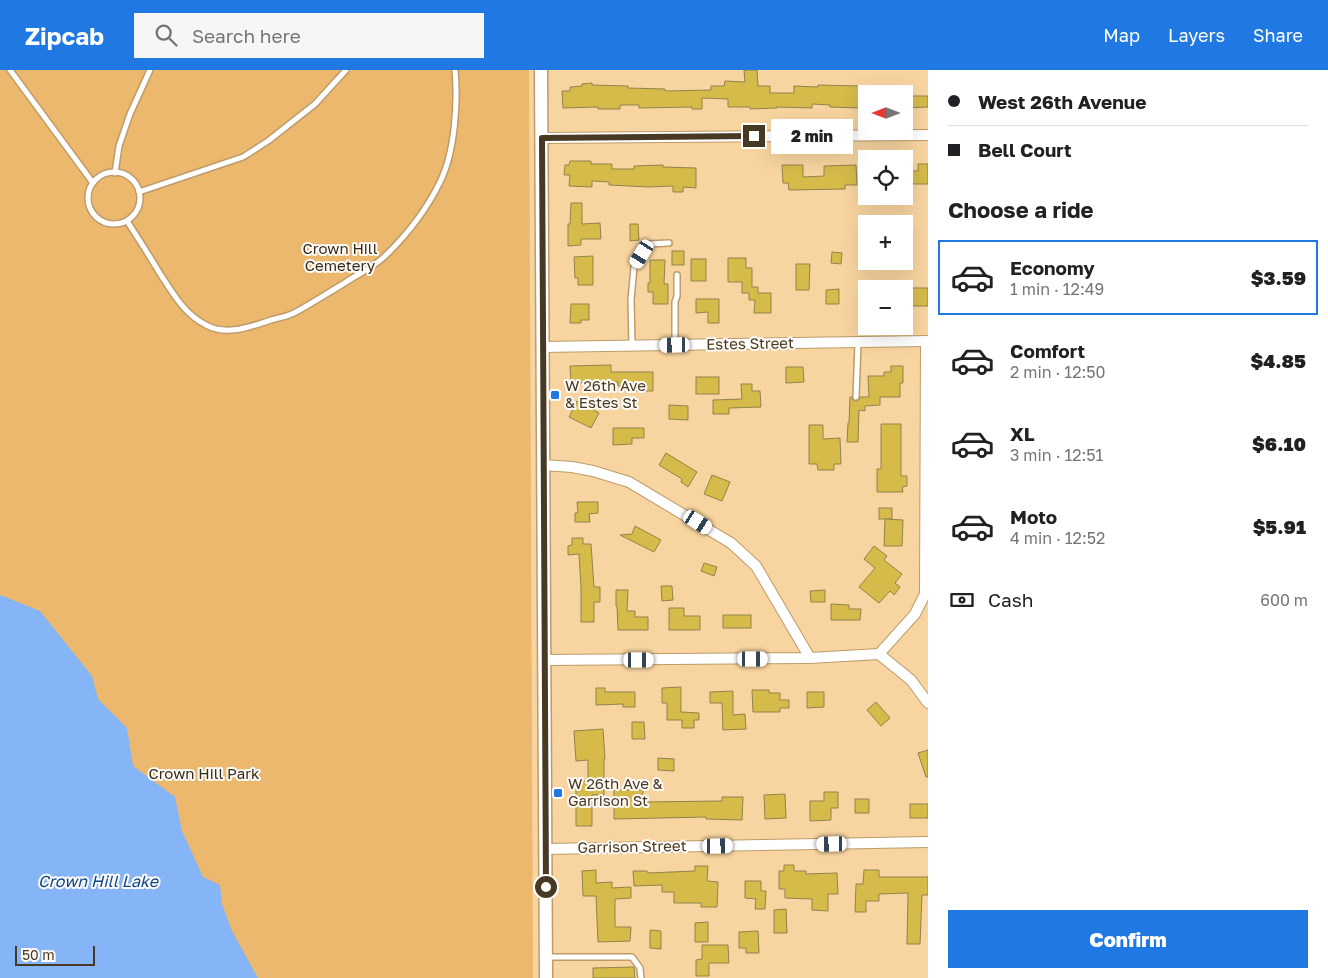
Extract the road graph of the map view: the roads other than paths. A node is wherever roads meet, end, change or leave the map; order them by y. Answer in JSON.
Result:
{"nodes":[{"id":1,"x":10,"y":70,"type":"edge"},
{"id":2,"x":150,"y":70,"type":"edge"},
{"id":3,"x":346,"y":70,"type":"edge"},
{"id":4,"x":455,"y":70,"type":"edge"},
{"id":5,"x":541,"y":70,"type":"edge"},
{"id":6,"x":928,"y":134,"type":"edge"},
{"id":7,"x":542,"y":138,"type":"junction"},
{"id":8,"x":115,"y":172,"type":"junction"},
{"id":9,"x":93,"y":183,"type":"junction"},
{"id":10,"x":139,"y":192,"type":"junction"},
{"id":11,"x":127,"y":221,"type":"junction"},
{"id":12,"x":669,"y":243,"type":"dead end"},
{"id":13,"x":677,"y":275,"type":"dead end"},
{"id":14,"x":927,"y":341,"type":"edge"},
{"id":15,"x":858,"y":342,"type":"junction"},
{"id":16,"x":675,"y":345,"type":"junction"},
{"id":17,"x":632,"y":346,"type":"junction"},
{"id":18,"x":543,"y":347,"type":"junction"},
{"id":19,"x":856,"y":397,"type":"dead end"},
{"id":20,"x":544,"y":465,"type":"junction"},
{"id":21,"x":927,"y":594,"type":"edge"},
{"id":22,"x":879,"y":654,"type":"junction"},
{"id":23,"x":810,"y":658,"type":"junction"},
{"id":24,"x":544,"y":660,"type":"junction"},
{"id":25,"x":928,"y":703,"type":"edge"},
{"id":26,"x":928,"y":842,"type":"edge"},
{"id":27,"x":546,"y":849,"type":"junction"},
{"id":28,"x":546,"y":957,"type":"junction"},
{"id":29,"x":546,"y":978,"type":"edge"},
{"id":30,"x":641,"y":978,"type":"edge"}],
"edges":[{"from":1,"to":9,"type":"lane"},
{"from":2,"to":8,"type":"lane"},
{"from":3,"to":10,"type":"lane"},
{"from":4,"to":11,"type":"lane"},
{"from":5,"to":7,"type":"street"},
{"from":6,"to":7,"type":"street"},
{"from":7,"to":18,"type":"street"},
{"from":8,"to":9,"type":"lane"},
{"from":8,"to":10,"type":"lane"},
{"from":9,"to":11,"type":"lane"},
{"from":10,"to":11,"type":"lane"},
{"from":12,"to":17,"type":"lane"},
{"from":13,"to":16,"type":"lane"},
{"from":14,"to":15,"type":"street","name":"Estes Street"},
{"from":14,"to":21,"type":"street"},
{"from":15,"to":16,"type":"street","name":"Estes Street"},
{"from":15,"to":19,"type":"lane"},
{"from":16,"to":17,"type":"street","name":"Estes Street"},
{"from":17,"to":18,"type":"street","name":"Estes Street"},
{"from":18,"to":20,"type":"street"},
{"from":20,"to":23,"type":"street"},
{"from":20,"to":24,"type":"street"},
{"from":21,"to":22,"type":"street"},
{"from":22,"to":23,"type":"street"},
{"from":22,"to":25,"type":"street"},
{"from":23,"to":24,"type":"street"},
{"from":24,"to":27,"type":"street"},
{"from":26,"to":27,"type":"street","name":"Garrison Street"},
{"from":27,"to":28,"type":"street"},
{"from":28,"to":29,"type":"street"},
{"from":28,"to":30,"type":"lane"}]}
